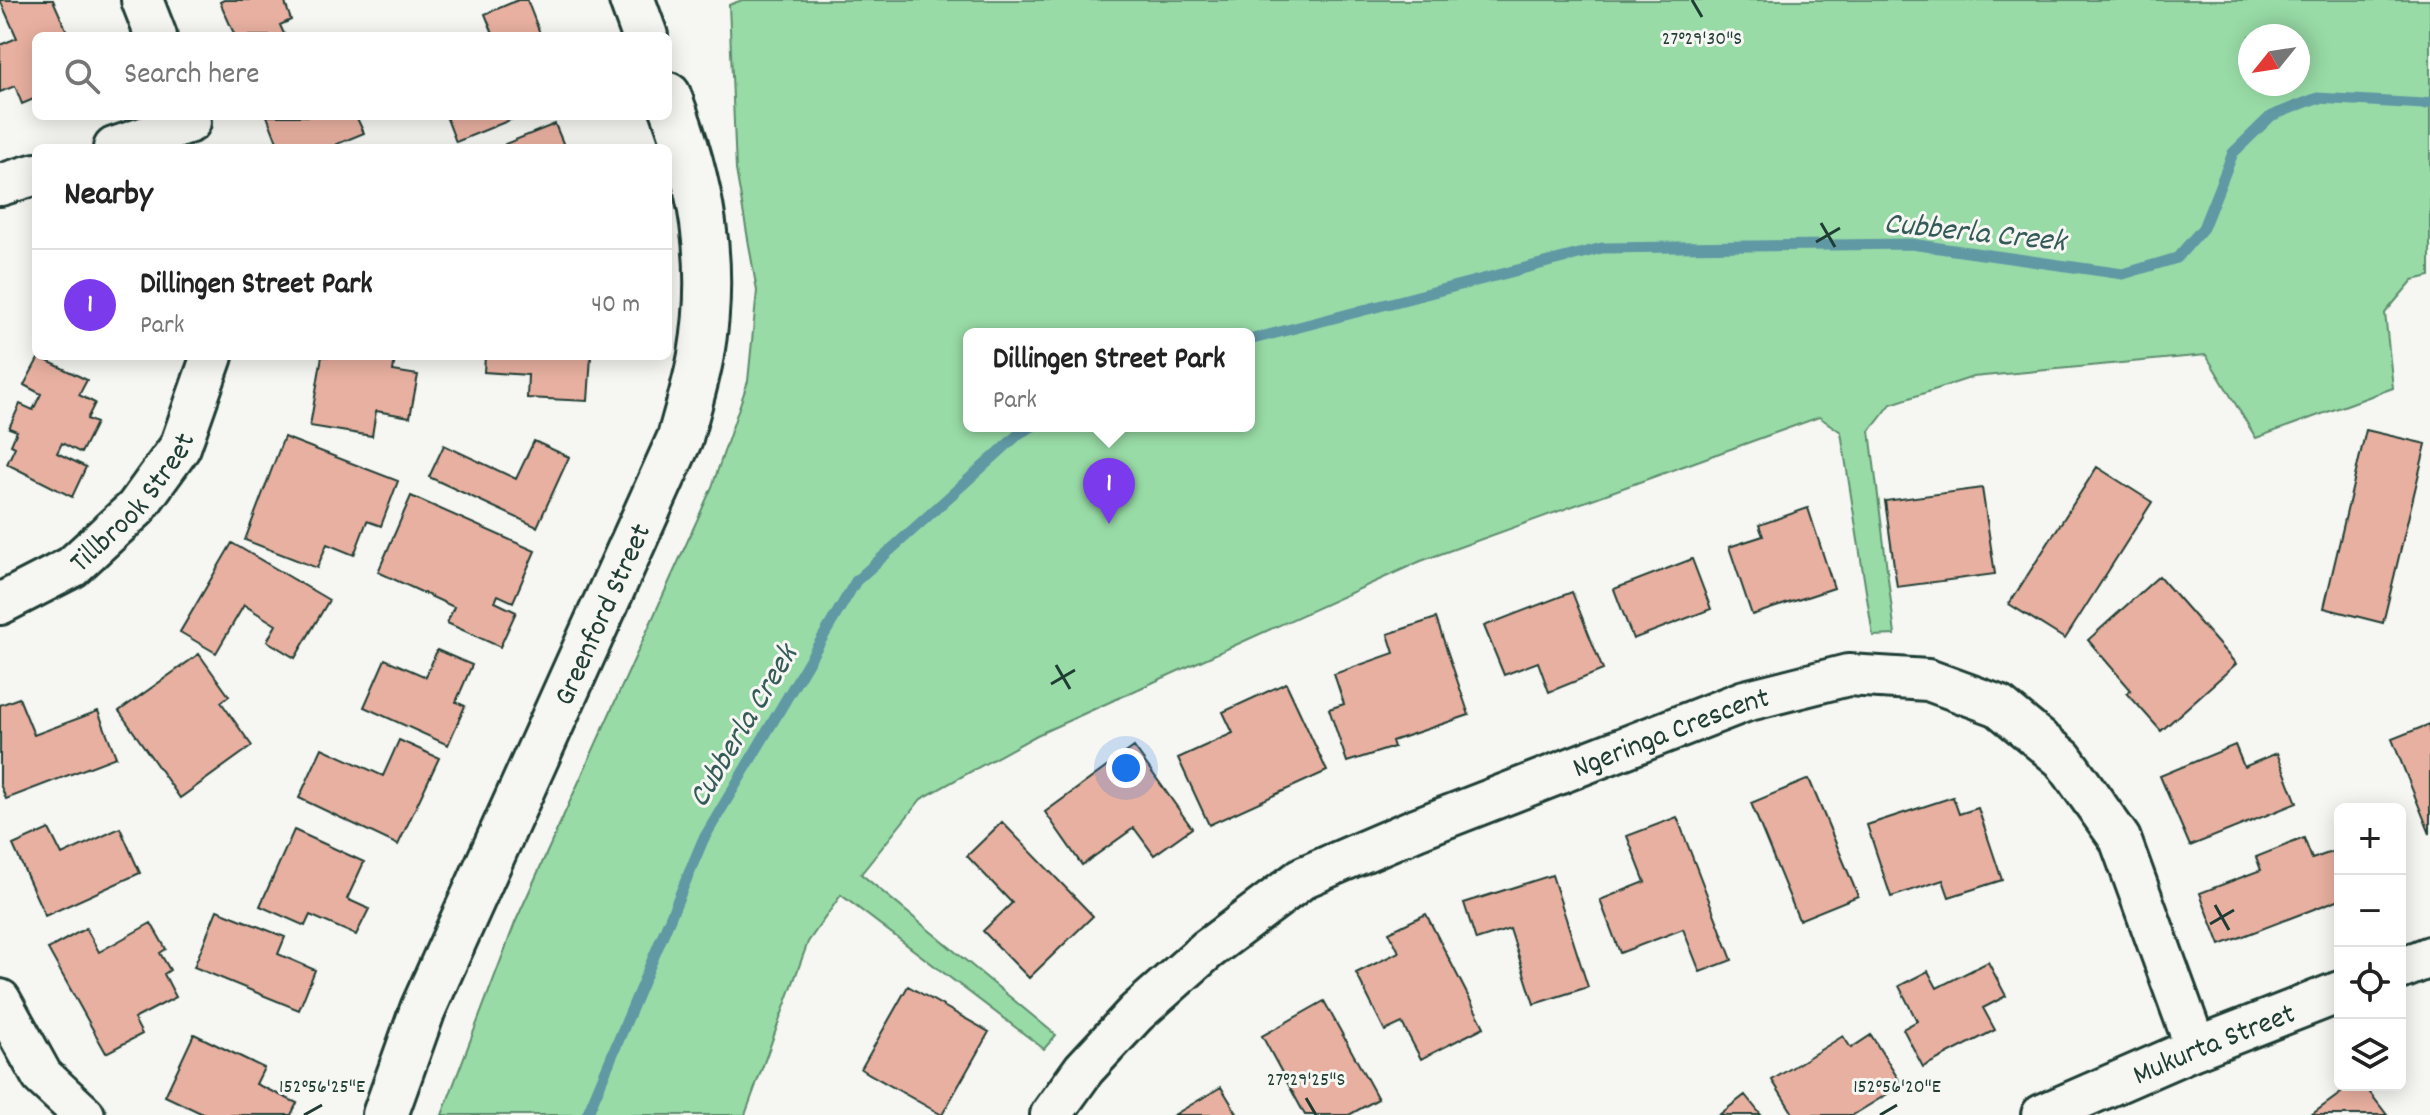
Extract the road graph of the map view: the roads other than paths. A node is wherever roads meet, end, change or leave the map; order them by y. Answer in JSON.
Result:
{"nodes":[{"id":1,"x":142,"y":0,"type":"edge"},
{"id":2,"x":632,"y":0,"type":"edge"},
{"id":3,"x":154,"y":32,"type":"edge"},
{"id":4,"x":644,"y":32,"type":"edge"},
{"id":5,"x":672,"y":105,"type":"edge"},
{"id":6,"x":192,"y":129,"type":"edge"},
{"id":7,"x":130,"y":144,"type":"edge"},
{"id":8,"x":32,"y":175,"type":"edge"},
{"id":9,"x":0,"y":185,"type":"edge"},
{"id":10,"x":211,"y":360,"type":"edge"},
{"id":11,"x":0,"y":604,"type":"edge"},
{"id":12,"x":2430,"y":957,"type":"edge"},
{"id":13,"x":2406,"y":967,"type":"edge"},
{"id":14,"x":2334,"y":994,"type":"edge"},
{"id":15,"x":0,"y":1000,"type":"edge"},
{"id":16,"x":2196,"y":1048,"type":"junction"},
{"id":17,"x":84,"y":1115,"type":"edge"},
{"id":18,"x":385,"y":1115,"type":"edge"},
{"id":19,"x":1051,"y":1115,"type":"edge"},
{"id":20,"x":2042,"y":1115,"type":"edge"}],
"edges":[{"from":1,"to":3,"type":"street"},
{"from":2,"to":4,"type":"street"},
{"from":5,"to":18,"type":"street","name":"Greenford Street"},
{"from":6,"to":7,"type":"street"},
{"from":8,"to":9,"type":"street"},
{"from":10,"to":11,"type":"street","name":"Tillbrook Street"},
{"from":12,"to":13,"type":"street"},
{"from":14,"to":16,"type":"street","name":"Mukurta Street"},
{"from":15,"to":17,"type":"street"},
{"from":16,"to":19,"type":"street","name":"Ngeringa Crescent"},
{"from":16,"to":20,"type":"street","name":"Mukurta Street"}]}
